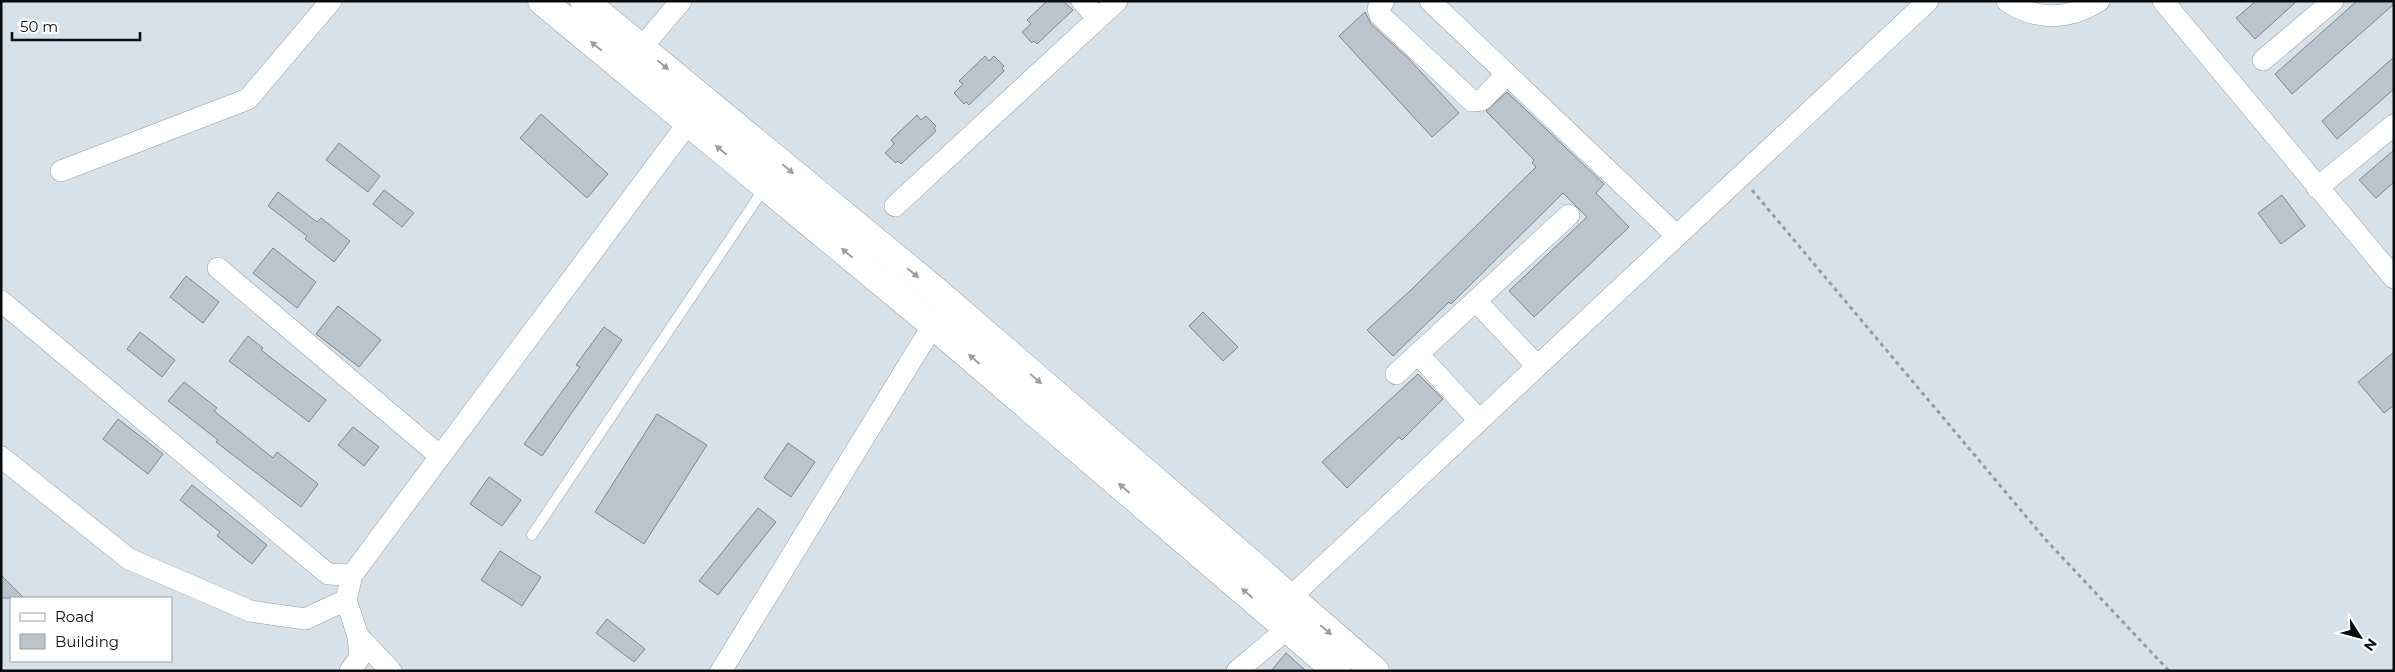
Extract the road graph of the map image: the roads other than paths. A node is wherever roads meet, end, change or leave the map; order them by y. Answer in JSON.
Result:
{"nodes":[{"id":1,"x":331,"y":1,"type":"edge"},
{"id":2,"x":542,"y":1,"type":"edge"},
{"id":3,"x":584,"y":1,"type":"edge"},
{"id":4,"x":681,"y":1,"type":"edge"},
{"id":5,"x":1082,"y":1,"type":"edge"},
{"id":6,"x":1118,"y":1,"type":"edge"},
{"id":7,"x":1384,"y":1,"type":"edge"},
{"id":8,"x":1430,"y":1,"type":"edge"},
{"id":9,"x":1928,"y":1,"type":"edge"},
{"id":10,"x":2006,"y":1,"type":"edge"},
{"id":11,"x":2099,"y":1,"type":"edge"},
{"id":12,"x":2163,"y":1,"type":"edge"},
{"id":13,"x":2332,"y":1,"type":"edge"},
{"id":14,"x":1097,"y":18,"type":"junction"},
{"id":15,"x":642,"y":47,"type":"junction"},
{"id":16,"x":2263,"y":60,"type":"dead end"},
{"id":17,"x":1507,"y":74,"type":"junction"},
{"id":18,"x":688,"y":124,"type":"junction"},
{"id":19,"x":2394,"y":125,"type":"edge"},
{"id":20,"x":61,"y":171,"type":"dead end"},
{"id":21,"x":765,"y":186,"type":"junction"},
{"id":22,"x":2317,"y":188,"type":"junction"},
{"id":23,"x":894,"y":206,"type":"dead end"},
{"id":24,"x":1569,"y":215,"type":"dead end"},
{"id":25,"x":1676,"y":235,"type":"junction"},
{"id":26,"x":218,"y":268,"type":"dead end"},
{"id":27,"x":2394,"y":278,"type":"edge"},
{"id":28,"x":1,"y":301,"type":"edge"},
{"id":29,"x":1476,"y":301,"type":"junction"},
{"id":30,"x":933,"y":325,"type":"junction"},
{"id":31,"x":1418,"y":354,"type":"junction"},
{"id":32,"x":1536,"y":366,"type":"junction"},
{"id":33,"x":1396,"y":374,"type":"dead end"},
{"id":34,"x":1479,"y":420,"type":"junction"},
{"id":35,"x":1,"y":456,"type":"edge"},
{"id":36,"x":440,"y":456,"type":"junction"},
{"id":37,"x":532,"y":535,"type":"dead end"},
{"id":38,"x":352,"y":575,"type":"junction"},
{"id":39,"x":346,"y":600,"type":"junction"},
{"id":40,"x":1289,"y":614,"type":"junction"},
{"id":41,"x":358,"y":636,"type":"junction"},
{"id":42,"x":350,"y":671,"type":"edge"},
{"id":43,"x":391,"y":671,"type":"edge"},
{"id":44,"x":721,"y":671,"type":"edge"},
{"id":45,"x":1237,"y":671,"type":"edge"},
{"id":46,"x":1337,"y":671,"type":"edge"},
{"id":47,"x":1375,"y":671,"type":"edge"}],
"edges":[{"from":1,"to":20,"type":"street"},
{"from":18,"to":2,"type":"highway","one_way":true},
{"from":3,"to":15,"type":"highway"},
{"from":4,"to":15,"type":"street"},
{"from":5,"to":14,"type":"street"},
{"from":6,"to":14,"type":"street"},
{"from":7,"to":17,"type":"street"},
{"from":8,"to":17,"type":"street"},
{"from":9,"to":25,"type":"street"},
{"from":10,"to":11,"type":"street"},
{"from":12,"to":22,"type":"street"},
{"from":13,"to":16,"type":"street"},
{"from":14,"to":23,"type":"street"},
{"from":15,"to":40,"type":"highway","one_way":true},
{"from":17,"to":25,"type":"street"},
{"from":21,"to":18,"type":"highway","one_way":true},
{"from":18,"to":36,"type":"street"},
{"from":19,"to":22,"type":"street"},
{"from":30,"to":21,"type":"highway","one_way":true},
{"from":21,"to":37,"type":"lane"},
{"from":22,"to":27,"type":"street"},
{"from":24,"to":29,"type":"street"},
{"from":25,"to":32,"type":"street"},
{"from":26,"to":36,"type":"street"},
{"from":28,"to":38,"type":"street"},
{"from":29,"to":31,"type":"street"},
{"from":29,"to":32,"type":"street"},
{"from":40,"to":30,"type":"highway","one_way":true},
{"from":30,"to":44,"type":"street"},
{"from":31,"to":33,"type":"street"},
{"from":31,"to":34,"type":"street"},
{"from":32,"to":34,"type":"street"},
{"from":34,"to":40,"type":"street"},
{"from":35,"to":39,"type":"street"},
{"from":36,"to":38,"type":"street"},
{"from":38,"to":39,"type":"street"},
{"from":39,"to":41,"type":"street"},
{"from":40,"to":45,"type":"street"},
{"from":40,"to":46,"type":"highway"},
{"from":40,"to":47,"type":"highway","one_way":true},
{"from":41,"to":42,"type":"street"},
{"from":41,"to":43,"type":"street"}]}
